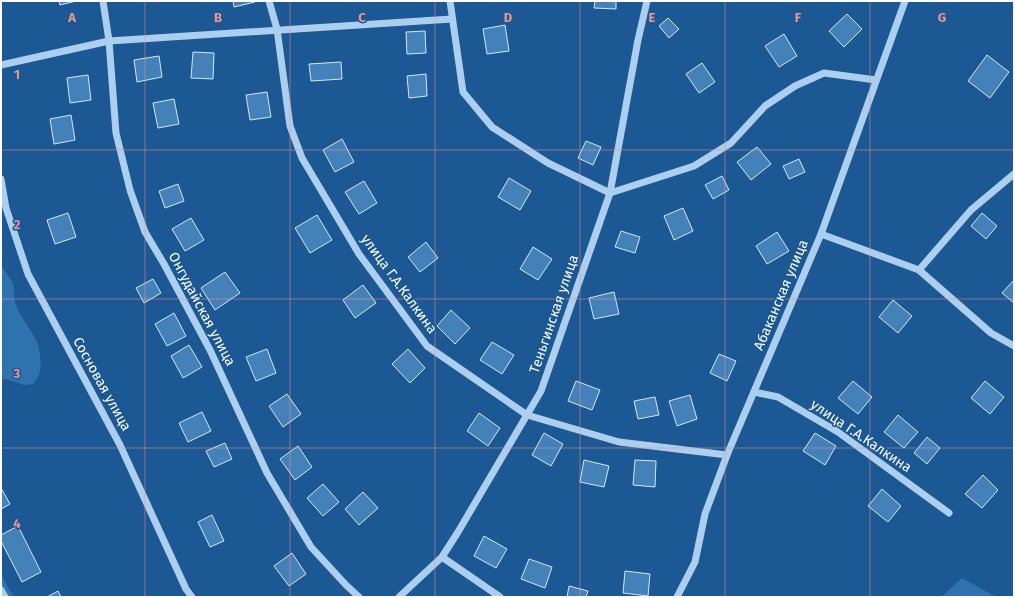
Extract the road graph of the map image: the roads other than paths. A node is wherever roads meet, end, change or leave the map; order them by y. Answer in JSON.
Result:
{"nodes":[{"id":1,"x":102,"y":1,"type":"edge"},
{"id":2,"x":269,"y":1,"type":"edge"},
{"id":3,"x":450,"y":1,"type":"edge"},
{"id":4,"x":647,"y":1,"type":"edge"},
{"id":5,"x":905,"y":1,"type":"edge"},
{"id":6,"x":452,"y":19,"type":"junction"},
{"id":7,"x":277,"y":30,"type":"junction"},
{"id":8,"x":110,"y":41,"type":"junction"},
{"id":9,"x":1,"y":65,"type":"edge"},
{"id":10,"x":876,"y":80,"type":"junction"},
{"id":11,"x":1014,"y":174,"type":"edge"},
{"id":12,"x":1,"y":179,"type":"edge"},
{"id":13,"x":610,"y":193,"type":"junction"},
{"id":14,"x":821,"y":234,"type":"junction"},
{"id":15,"x":919,"y":270,"type":"junction"},
{"id":16,"x":1014,"y":346,"type":"edge"},
{"id":17,"x":754,"y":392,"type":"junction"},
{"id":18,"x":527,"y":415,"type":"junction"},
{"id":19,"x":727,"y":455,"type":"junction"},
{"id":20,"x":949,"y":513,"type":"dead end"},
{"id":21,"x":442,"y":557,"type":"junction"},
{"id":22,"x":1,"y":590,"type":"edge"},
{"id":23,"x":5,"y":597,"type":"edge"},
{"id":24,"x":192,"y":597,"type":"edge"},
{"id":25,"x":359,"y":597,"type":"edge"},
{"id":26,"x":399,"y":597,"type":"edge"},
{"id":27,"x":500,"y":597,"type":"edge"},
{"id":28,"x":677,"y":597,"type":"edge"}],
"edges":[{"from":1,"to":8,"type":"street","name":"Онгудайская улица"},
{"from":2,"to":7,"type":"street","name":"улица Г.А.Калкина"},
{"from":3,"to":6,"type":"street"},
{"from":4,"to":13,"type":"street","name":"Теньгинская улица"},
{"from":5,"to":10,"type":"street","name":"Абаканская улица"},
{"from":6,"to":7,"type":"street"},
{"from":6,"to":13,"type":"street"},
{"from":7,"to":8,"type":"street"},
{"from":7,"to":18,"type":"street","name":"улица Г.А.Калкина"},
{"from":8,"to":9,"type":"street"},
{"from":8,"to":25,"type":"street","name":"Онгудайская улица"},
{"from":10,"to":13,"type":"street"},
{"from":10,"to":14,"type":"street","name":"Абаканская улица"},
{"from":11,"to":15,"type":"street"},
{"from":12,"to":24,"type":"street","name":"Сосновая улица"},
{"from":13,"to":18,"type":"street","name":"Теньгинская улица"},
{"from":14,"to":15,"type":"street"},
{"from":14,"to":17,"type":"street","name":"Абаканская улица"},
{"from":15,"to":16,"type":"street"},
{"from":17,"to":19,"type":"street","name":"Абаканская улица"},
{"from":17,"to":20,"type":"street","name":"улица Г.А.Калкина"},
{"from":18,"to":19,"type":"street","name":"улица Г.А.Калкина"},
{"from":18,"to":21,"type":"street","name":"Теньгинская улица"},
{"from":19,"to":28,"type":"street","name":"Абаканская улица"},
{"from":21,"to":26,"type":"street","name":"Теньгинская улица"},
{"from":21,"to":27,"type":"street"},
{"from":22,"to":23,"type":"street"}]}
